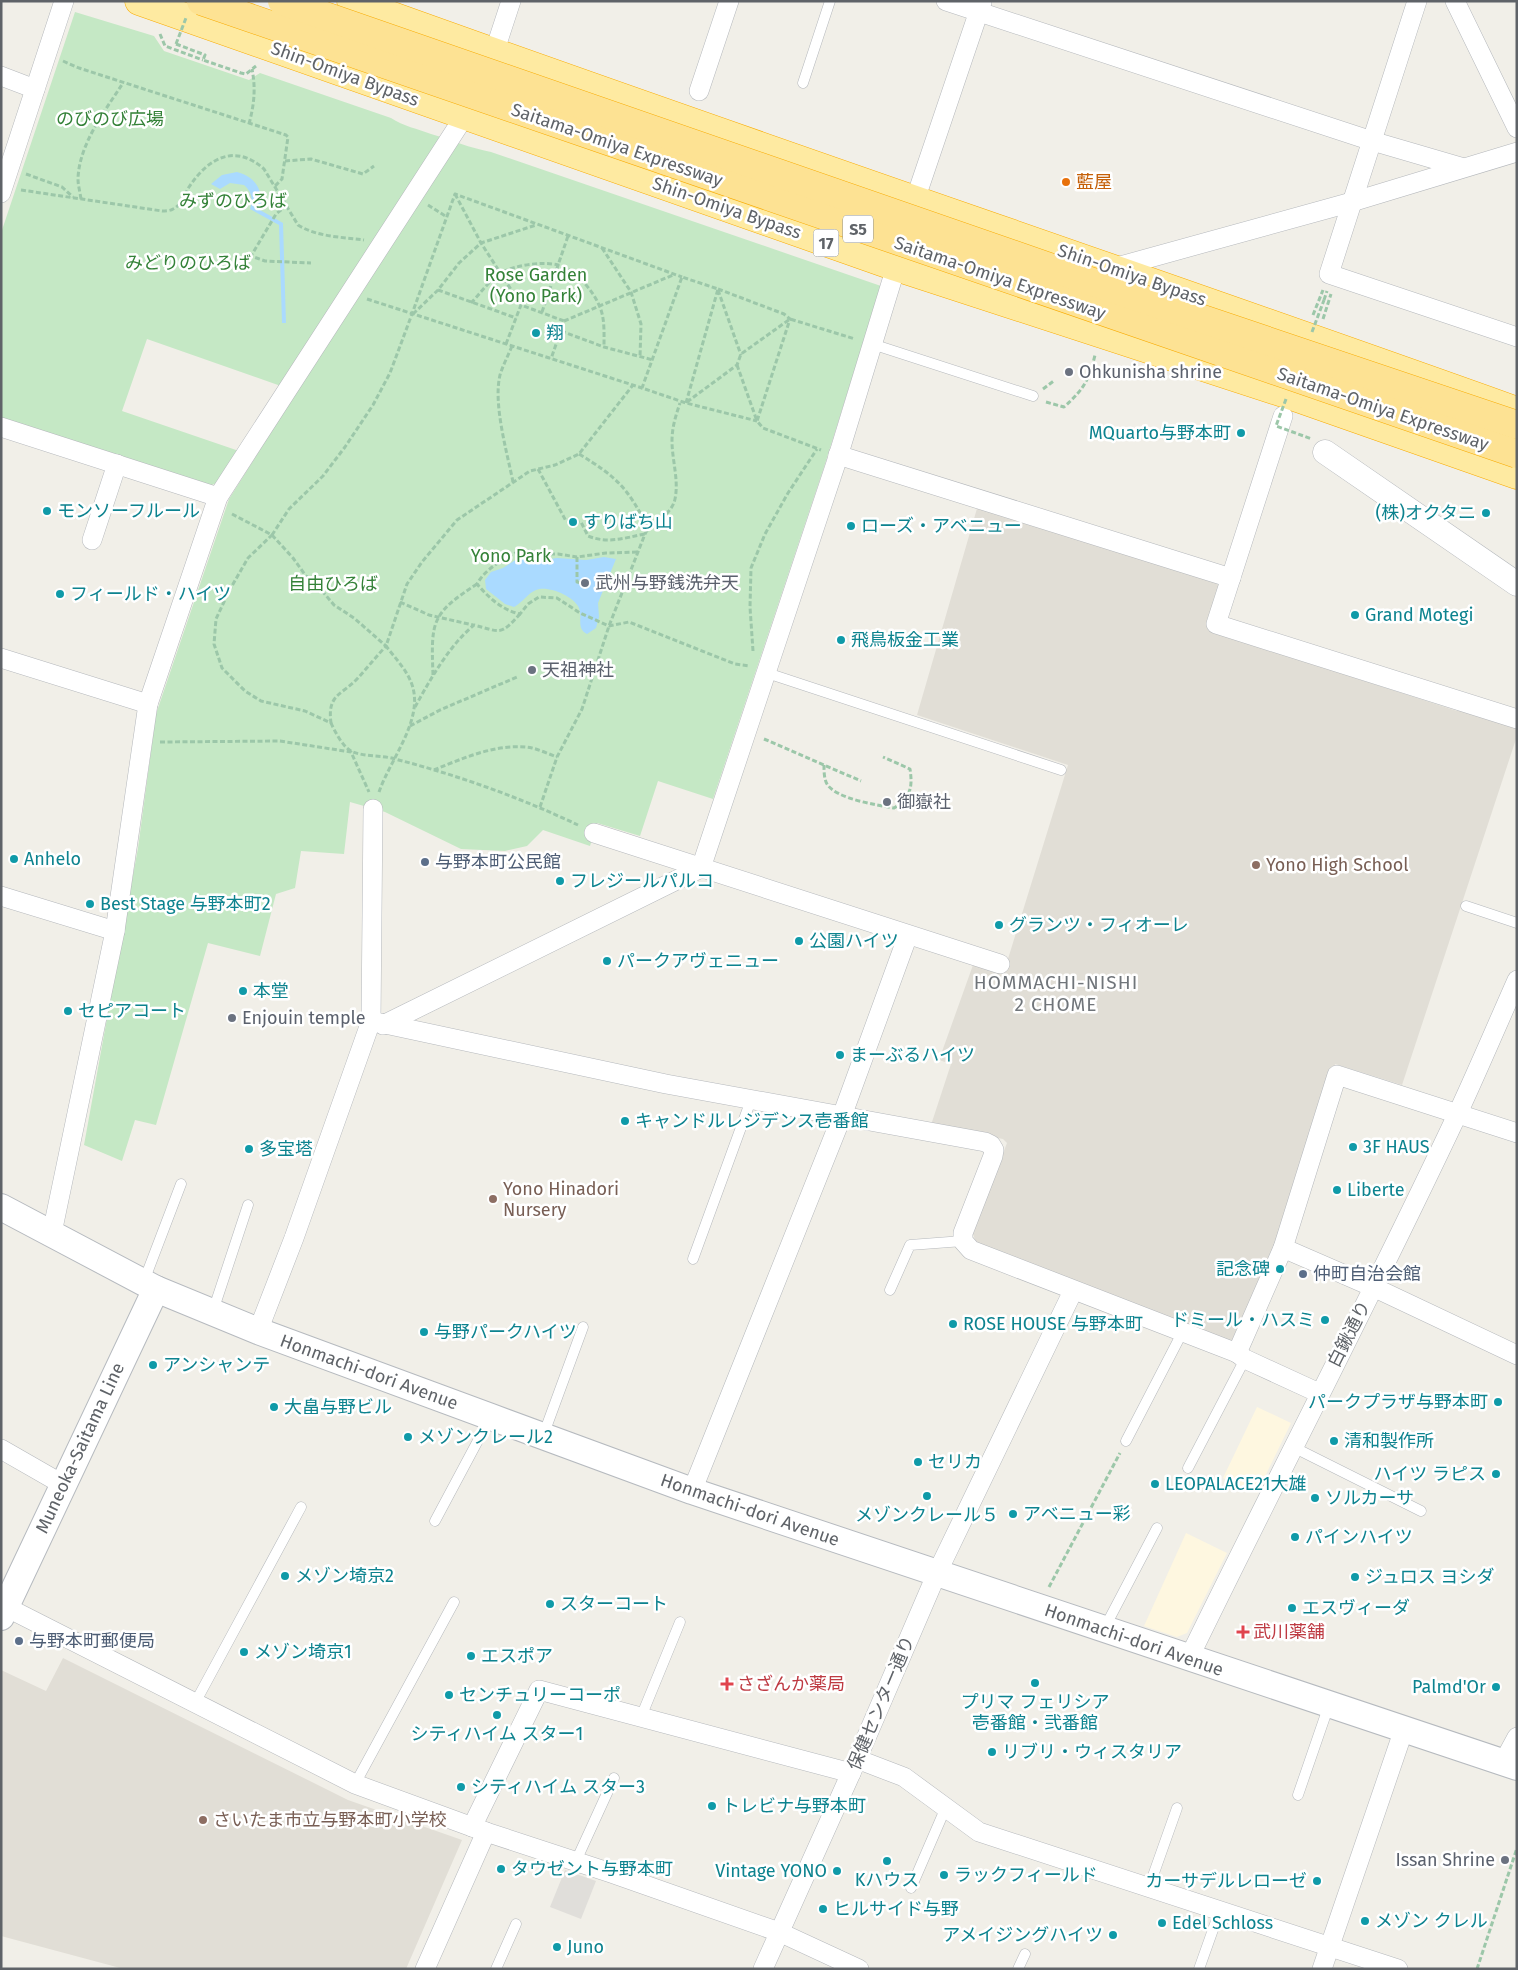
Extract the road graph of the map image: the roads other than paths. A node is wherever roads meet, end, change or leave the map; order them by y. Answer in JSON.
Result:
{"nodes":[{"id":1,"x":64,"y":1,"type":"edge"},
{"id":2,"x":139,"y":1,"type":"edge"},
{"id":3,"x":282,"y":1,"type":"edge"},
{"id":4,"x":351,"y":1,"type":"edge"},
{"id":5,"x":511,"y":1,"type":"edge"},
{"id":6,"x":729,"y":1,"type":"edge"},
{"id":7,"x":830,"y":1,"type":"edge"},
{"id":8,"x":946,"y":1,"type":"edge"},
{"id":9,"x":1417,"y":1,"type":"edge"},
{"id":10,"x":1455,"y":1,"type":"edge"},
{"id":11,"x":195,"y":6,"type":"edge"},
{"id":12,"x":981,"y":7,"type":"edge"},
{"id":13,"x":494,"y":53,"type":"junction"},
{"id":14,"x":1,"y":76,"type":"edge"},
{"id":15,"x":803,"y":83,"type":"dead end"},
{"id":16,"x":36,"y":88,"type":"junction"},
{"id":17,"x":699,"y":91,"type":"dead end"},
{"id":18,"x":464,"y":116,"type":"junction"},
{"id":19,"x":1517,"y":128,"type":"edge"},
{"id":20,"x":1372,"y":141,"type":"junction"},
{"id":21,"x":1517,"y":152,"type":"edge"},
{"id":22,"x":1461,"y":168,"type":"junction"},
{"id":23,"x":9,"y":173,"type":"edge"},
{"id":24,"x":1,"y":193,"type":"edge"},
{"id":25,"x":916,"y":200,"type":"junction"},
{"id":26,"x":1352,"y":202,"type":"junction"},
{"id":27,"x":896,"y":267,"type":"junction"},
{"id":28,"x":1113,"y":268,"type":"junction"},
{"id":29,"x":1517,"y":337,"type":"edge"},
{"id":30,"x":872,"y":344,"type":"junction"},
{"id":31,"x":1034,"y":396,"type":"road end"},
{"id":32,"x":1517,"y":411,"type":"edge"},
{"id":33,"x":1279,"y":421,"type":"road end"},
{"id":34,"x":1517,"y":425,"type":"edge"},
{"id":35,"x":1,"y":428,"type":"edge"},
{"id":36,"x":1319,"y":446,"type":"road end"},
{"id":37,"x":1517,"y":454,"type":"edge"},
{"id":38,"x":838,"y":456,"type":"junction"},
{"id":39,"x":117,"y":464,"type":"junction"},
{"id":40,"x":1517,"y":475,"type":"edge"},
{"id":41,"x":218,"y":497,"type":"junction"},
{"id":42,"x":92,"y":540,"type":"dead end"},
{"id":43,"x":1231,"y":578,"type":"junction"},
{"id":44,"x":1517,"y":584,"type":"edge"},
{"id":45,"x":1,"y":658,"type":"edge"},
{"id":46,"x":767,"y":673,"type":"junction"},
{"id":47,"x":148,"y":704,"type":"junction"},
{"id":48,"x":1517,"y":719,"type":"edge"},
{"id":49,"x":1061,"y":770,"type":"dead end"},
{"id":50,"x":374,"y":806,"type":"road end"},
{"id":51,"x":594,"y":833,"type":"road end"},
{"id":52,"x":701,"y":868,"type":"junction"},
{"id":53,"x":1,"y":896,"type":"edge"},
{"id":54,"x":1466,"y":906,"type":"dead end"},
{"id":55,"x":1517,"y":923,"type":"edge"},
{"id":56,"x":115,"y":931,"type":"junction"},
{"id":57,"x":908,"y":935,"type":"junction"},
{"id":58,"x":1000,"y":964,"type":"dead end"},
{"id":59,"x":1517,"y":980,"type":"edge"},
{"id":60,"x":377,"y":1023,"type":"junction"},
{"id":61,"x":751,"y":1100,"type":"junction"},
{"id":62,"x":1457,"y":1114,"type":"junction"},
{"id":63,"x":842,"y":1116,"type":"junction"},
{"id":64,"x":1517,"y":1133,"type":"edge"},
{"id":65,"x":181,"y":1184,"type":"dead end"},
{"id":66,"x":248,"y":1205,"type":"dead end"},
{"id":67,"x":1,"y":1207,"type":"edge"},
{"id":68,"x":52,"y":1233,"type":"junction"},
{"id":69,"x":964,"y":1241,"type":"junction"},
{"id":70,"x":1282,"y":1248,"type":"junction"},
{"id":71,"x":693,"y":1259,"type":"dead end"},
{"id":72,"x":150,"y":1286,"type":"junction"},
{"id":73,"x":1374,"y":1287,"type":"junction"},
{"id":74,"x":890,"y":1290,"type":"dead end"},
{"id":75,"x":1073,"y":1291,"type":"junction"},
{"id":76,"x":212,"y":1313,"type":"junction"},
{"id":77,"x":583,"y":1327,"type":"dead end"},
{"id":78,"x":258,"y":1331,"type":"junction"},
{"id":79,"x":1182,"y":1333,"type":"junction"},
{"id":80,"x":1517,"y":1355,"type":"edge"},
{"id":81,"x":1241,"y":1356,"type":"junction"},
{"id":82,"x":1319,"y":1393,"type":"junction"},
{"id":83,"x":491,"y":1417,"type":"junction"},
{"id":84,"x":543,"y":1436,"type":"junction"},
{"id":85,"x":1126,"y":1441,"type":"road end"},
{"id":86,"x":1293,"y":1447,"type":"junction"},
{"id":87,"x":1,"y":1449,"type":"edge"},
{"id":88,"x":1188,"y":1468,"type":"dead end"},
{"id":89,"x":62,"y":1484,"type":"junction"},
{"id":90,"x":692,"y":1490,"type":"junction"},
{"id":91,"x":301,"y":1507,"type":"dead end"},
{"id":92,"x":1421,"y":1511,"type":"dead end"},
{"id":93,"x":435,"y":1521,"type":"dead end"},
{"id":94,"x":1157,"y":1528,"type":"dead end"},
{"id":95,"x":937,"y":1573,"type":"junction"},
{"id":96,"x":5,"y":1602,"type":"edge"},
{"id":97,"x":454,"y":1602,"type":"dead end"},
{"id":98,"x":680,"y":1622,"type":"dead end"},
{"id":99,"x":1104,"y":1630,"type":"junction"},
{"id":100,"x":1189,"y":1658,"type":"junction"},
{"id":101,"x":195,"y":1703,"type":"junction"},
{"id":102,"x":1329,"y":1704,"type":"junction"},
{"id":103,"x":641,"y":1717,"type":"junction"},
{"id":104,"x":1404,"y":1729,"type":"junction"},
{"id":105,"x":1517,"y":1737,"type":"edge"},
{"id":106,"x":1510,"y":1765,"type":"edge"},
{"id":107,"x":854,"y":1766,"type":"junction"},
{"id":108,"x":614,"y":1778,"type":"dead end"},
{"id":109,"x":355,"y":1784,"type":"junction"},
{"id":110,"x":1298,"y":1796,"type":"dead end"},
{"id":111,"x":946,"y":1807,"type":"junction"},
{"id":112,"x":1177,"y":1808,"type":"dead end"},
{"id":113,"x":479,"y":1829,"type":"junction"},
{"id":114,"x":576,"y":1861,"type":"junction"},
{"id":115,"x":1149,"y":1887,"type":"junction"},
{"id":116,"x":911,"y":1888,"type":"dead end"},
{"id":117,"x":1220,"y":1910,"type":"junction"},
{"id":118,"x":516,"y":1924,"type":"dead end"},
{"id":119,"x":778,"y":1932,"type":"junction"},
{"id":120,"x":1330,"y":1946,"type":"junction"},
{"id":121,"x":1025,"y":1954,"type":"dead end"},
{"id":122,"x":425,"y":1969,"type":"edge"},
{"id":123,"x":496,"y":1969,"type":"edge"},
{"id":124,"x":763,"y":1969,"type":"edge"},
{"id":125,"x":859,"y":1969,"type":"edge"},
{"id":126,"x":1018,"y":1969,"type":"edge"},
{"id":127,"x":1199,"y":1969,"type":"edge"},
{"id":128,"x":1322,"y":1969,"type":"edge"},
{"id":129,"x":1398,"y":1969,"type":"edge"}],
"edges":[{"from":1,"to":16,"type":"street"},
{"from":2,"to":18,"type":"highway","name":"Shin-Omiya Bypass","number":"17"},
{"from":3,"to":34,"type":"highway","name":"Saitama-Omiya Expressway","number":"S5","bridge":true},
{"from":4,"to":13,"type":"highway","name":"Shin-Omiya Bypass"},
{"from":5,"to":13,"type":"street"},
{"from":6,"to":17,"type":"street"},
{"from":7,"to":15,"type":"lane"},
{"from":8,"to":12,"type":"street"},
{"from":9,"to":20,"type":"street"},
{"from":10,"to":19,"type":"street"},
{"from":11,"to":37,"type":"highway","name":"Saitama-Omiya Expressway","number":"S5","bridge":true},
{"from":12,"to":20,"type":"street"},
{"from":12,"to":25,"type":"street"},
{"from":13,"to":25,"type":"highway","name":"Shin-Omiya Bypass"},
{"from":14,"to":16,"type":"street"},
{"from":16,"to":23,"type":"street"},
{"from":18,"to":27,"type":"highway","name":"Shin-Omiya Bypass","number":"17"},
{"from":18,"to":41,"type":"street"},
{"from":20,"to":22,"type":"street"},
{"from":20,"to":26,"type":"street"},
{"from":21,"to":22,"type":"street"},
{"from":22,"to":26,"type":"street"},
{"from":23,"to":24,"type":"street"},
{"from":25,"to":28,"type":"highway","name":"Shin-Omiya Bypass"},
{"from":26,"to":28,"type":"street"},
{"from":26,"to":29,"type":"street"},
{"from":27,"to":30,"type":"street"},
{"from":27,"to":40,"type":"highway","name":"Shin-Omiya Bypass","number":"17"},
{"from":28,"to":32,"type":"highway","name":"Shin-Omiya Bypass"},
{"from":30,"to":31,"type":"lane"},
{"from":30,"to":38,"type":"street"},
{"from":33,"to":43,"type":"street"},
{"from":35,"to":39,"type":"street"},
{"from":36,"to":44,"type":"street"},
{"from":38,"to":43,"type":"street"},
{"from":38,"to":46,"type":"street"},
{"from":39,"to":41,"type":"street"},
{"from":39,"to":42,"type":"street"},
{"from":41,"to":47,"type":"street"},
{"from":43,"to":48,"type":"street"},
{"from":45,"to":47,"type":"street"},
{"from":46,"to":49,"type":"lane"},
{"from":46,"to":52,"type":"street"},
{"from":47,"to":56,"type":"street"},
{"from":50,"to":60,"type":"street"},
{"from":51,"to":52,"type":"street"},
{"from":52,"to":57,"type":"street"},
{"from":52,"to":60,"type":"street"},
{"from":53,"to":56,"type":"street"},
{"from":54,"to":55,"type":"lane"},
{"from":56,"to":68,"type":"street"},
{"from":57,"to":58,"type":"street"},
{"from":57,"to":63,"type":"street"},
{"from":59,"to":62,"type":"street","name":"白鍬通り"},
{"from":60,"to":61,"type":"street"},
{"from":60,"to":78,"type":"street"},
{"from":61,"to":63,"type":"street"},
{"from":61,"to":71,"type":"lane"},
{"from":62,"to":64,"type":"street"},
{"from":62,"to":70,"type":"street"},
{"from":62,"to":73,"type":"street","name":"白鍬通り"},
{"from":63,"to":69,"type":"street"},
{"from":63,"to":90,"type":"street"},
{"from":65,"to":72,"type":"lane"},
{"from":66,"to":76,"type":"lane"},
{"from":67,"to":68,"type":"main road","name":"Honmachi-dori Avenue"},
{"from":68,"to":72,"type":"main road","name":"Honmachi-dori Avenue"},
{"from":69,"to":74,"type":"lane"},
{"from":69,"to":75,"type":"street"},
{"from":70,"to":73,"type":"street"},
{"from":70,"to":81,"type":"street"},
{"from":72,"to":76,"type":"main road","name":"Honmachi-dori Avenue"},
{"from":72,"to":89,"type":"main road","name":"Muneoka-Saitama Line"},
{"from":73,"to":80,"type":"street"},
{"from":73,"to":82,"type":"street","name":"白鍬通り"},
{"from":75,"to":79,"type":"street"},
{"from":75,"to":95,"type":"street","name":"保健センター通り"},
{"from":76,"to":78,"type":"main road","name":"Honmachi-dori Avenue"},
{"from":77,"to":84,"type":"lane"},
{"from":78,"to":83,"type":"main road","name":"Honmachi-dori Avenue"},
{"from":79,"to":81,"type":"street"},
{"from":79,"to":85,"type":"lane"},
{"from":81,"to":82,"type":"street"},
{"from":81,"to":88,"type":"lane"},
{"from":82,"to":86,"type":"street","name":"白鍬通り"},
{"from":83,"to":84,"type":"main road","name":"Honmachi-dori Avenue"},
{"from":83,"to":93,"type":"lane"},
{"from":84,"to":90,"type":"main road","name":"Honmachi-dori Avenue"},
{"from":86,"to":92,"type":"lane"},
{"from":86,"to":100,"type":"street","name":"白鍬通り"},
{"from":87,"to":89,"type":"street"},
{"from":89,"to":96,"type":"main road","name":"Muneoka-Saitama Line"},
{"from":90,"to":95,"type":"main road","name":"Honmachi-dori Avenue"},
{"from":91,"to":101,"type":"lane"},
{"from":94,"to":99,"type":"lane"},
{"from":95,"to":99,"type":"main road","name":"Honmachi-dori Avenue"},
{"from":95,"to":107,"type":"street","name":"保健センター通り"},
{"from":96,"to":101,"type":"street"},
{"from":97,"to":109,"type":"lane"},
{"from":98,"to":103,"type":"lane"},
{"from":99,"to":100,"type":"main road","name":"Honmachi-dori Avenue"},
{"from":100,"to":102,"type":"main road","name":"Honmachi-dori Avenue"},
{"from":101,"to":109,"type":"street"},
{"from":102,"to":104,"type":"main road","name":"Honmachi-dori Avenue"},
{"from":102,"to":110,"type":"lane"},
{"from":103,"to":107,"type":"street"},
{"from":103,"to":113,"type":"street"},
{"from":104,"to":106,"type":"main road","name":"Honmachi-dori Avenue"},
{"from":104,"to":120,"type":"street"},
{"from":105,"to":106,"type":"street"},
{"from":107,"to":111,"type":"street"},
{"from":107,"to":119,"type":"street","name":"保健センター通り"},
{"from":108,"to":114,"type":"lane"},
{"from":109,"to":113,"type":"street"},
{"from":111,"to":115,"type":"street"},
{"from":111,"to":116,"type":"lane"},
{"from":112,"to":115,"type":"lane"},
{"from":113,"to":114,"type":"street"},
{"from":113,"to":122,"type":"street"},
{"from":114,"to":119,"type":"street"},
{"from":115,"to":117,"type":"street"},
{"from":117,"to":120,"type":"street"},
{"from":117,"to":127,"type":"lane"},
{"from":118,"to":123,"type":"lane"},
{"from":119,"to":124,"type":"street","name":"保健センター通り"},
{"from":119,"to":125,"type":"street"},
{"from":120,"to":128,"type":"street"},
{"from":120,"to":129,"type":"street"},
{"from":121,"to":126,"type":"lane"}]}
